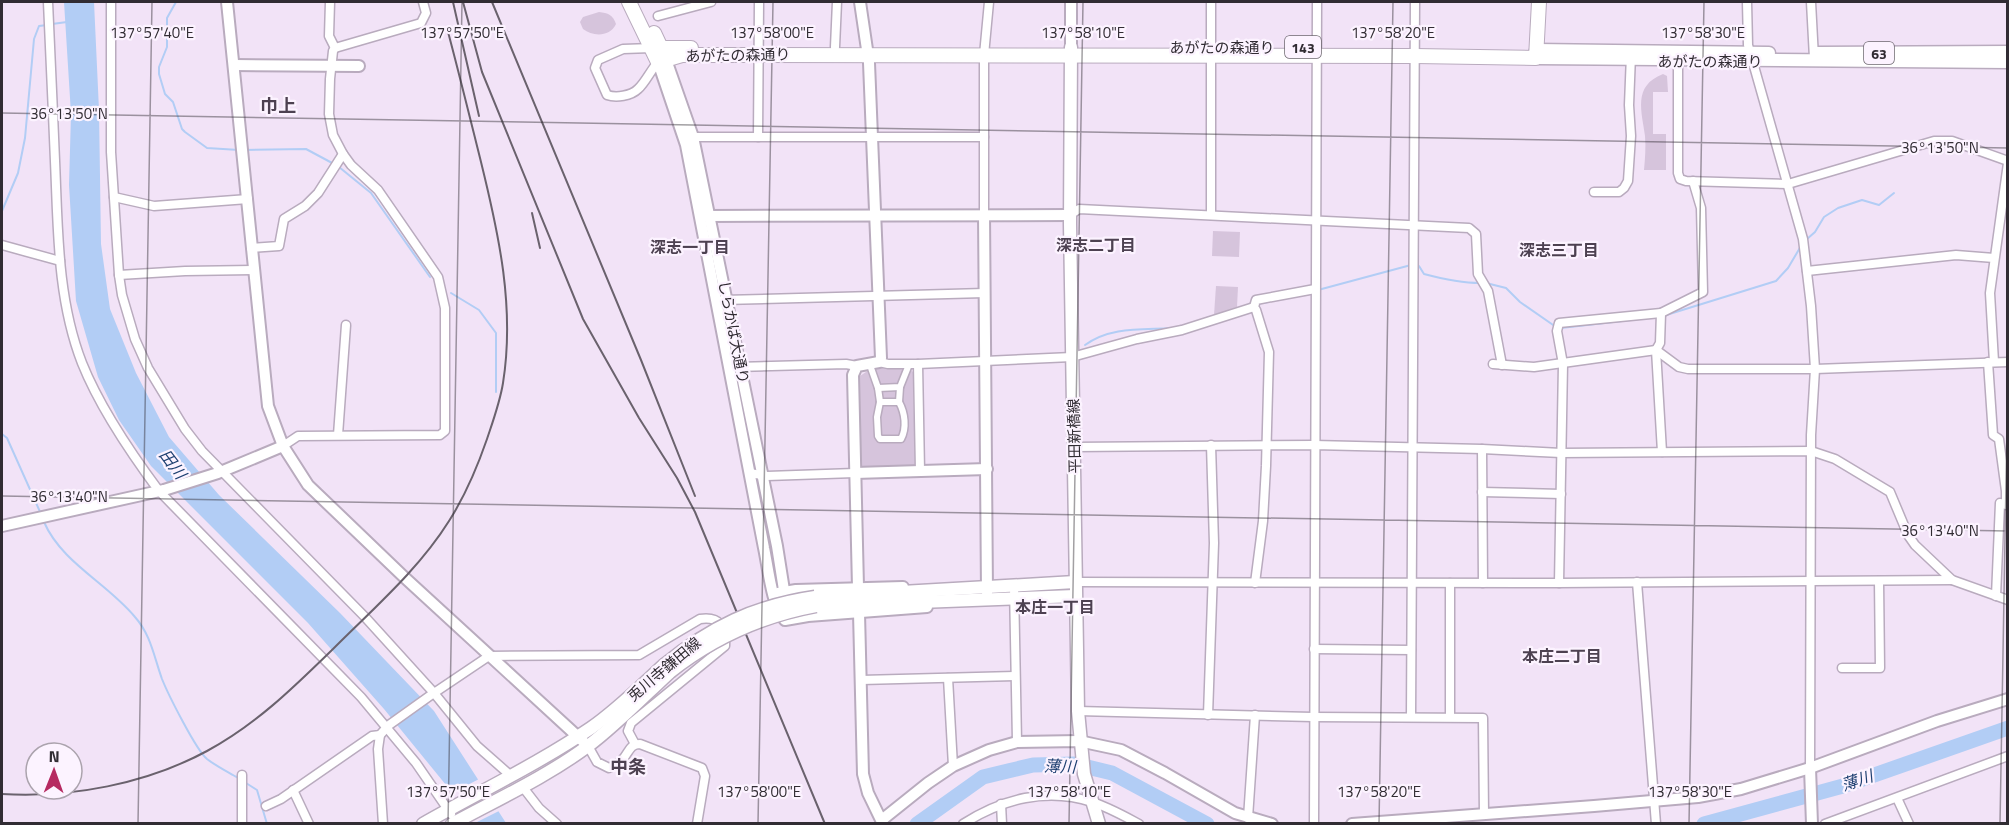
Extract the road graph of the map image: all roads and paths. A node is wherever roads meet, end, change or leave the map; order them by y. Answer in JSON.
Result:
{"nodes":[{"id":1,"x":48,"y":2,"type":"edge"},
{"id":2,"x":111,"y":2,"type":"edge"},
{"id":3,"x":228,"y":2,"type":"edge"},
{"id":4,"x":330,"y":2,"type":"edge"},
{"id":5,"x":423,"y":2,"type":"edge"},
{"id":6,"x":632,"y":2,"type":"edge"},
{"id":7,"x":711,"y":2,"type":"edge"},
{"id":8,"x":759,"y":2,"type":"edge"},
{"id":9,"x":837,"y":2,"type":"edge"},
{"id":10,"x":860,"y":2,"type":"edge"},
{"id":11,"x":989,"y":2,"type":"edge"},
{"id":12,"x":1071,"y":2,"type":"edge"},
{"id":13,"x":1210,"y":2,"type":"edge"},
{"id":14,"x":1317,"y":2,"type":"edge"},
{"id":15,"x":1415,"y":2,"type":"edge"},
{"id":16,"x":1539,"y":2,"type":"edge"},
{"id":17,"x":1747,"y":2,"type":"edge"},
{"id":18,"x":1811,"y":2,"type":"edge"},
{"id":19,"x":658,"y":16,"type":"dead end"},
{"id":20,"x":835,"y":47,"type":"junction"},
{"id":21,"x":335,"y":48,"type":"junction"},
{"id":22,"x":985,"y":50,"type":"junction"},
{"id":23,"x":758,"y":51,"type":"junction"},
{"id":24,"x":868,"y":51,"type":"junction"},
{"id":25,"x":1071,"y":51,"type":"junction"},
{"id":26,"x":1211,"y":51,"type":"junction"},
{"id":27,"x":1317,"y":51,"type":"junction"},
{"id":28,"x":1415,"y":52,"type":"junction"},
{"id":29,"x":2007,"y":52,"type":"edge"},
{"id":30,"x":659,"y":54,"type":"junction"},
{"id":31,"x":1536,"y":54,"type":"junction"},
{"id":32,"x":1630,"y":56,"type":"junction"},
{"id":33,"x":1678,"y":56,"type":"junction"},
{"id":34,"x":1751,"y":57,"type":"junction"},
{"id":35,"x":1814,"y":58,"type":"junction"},
{"id":36,"x":2007,"y":62,"type":"edge"},
{"id":37,"x":234,"y":65,"type":"junction"},
{"id":38,"x":359,"y":66,"type":"dead end"},
{"id":39,"x":331,"y":67,"type":"junction"},
{"id":40,"x":693,"y":137,"type":"junction"},
{"id":41,"x":758,"y":137,"type":"junction"},
{"id":42,"x":872,"y":137,"type":"junction"},
{"id":43,"x":984,"y":137,"type":"junction"},
{"id":44,"x":343,"y":154,"type":"junction"},
{"id":45,"x":2007,"y":162,"type":"edge"},
{"id":46,"x":1693,"y":181,"type":"junction"},
{"id":47,"x":1788,"y":184,"type":"junction"},
{"id":48,"x":1594,"y":192,"type":"dead end"},
{"id":49,"x":114,"y":197,"type":"junction"},
{"id":50,"x":248,"y":199,"type":"junction"},
{"id":51,"x":984,"y":214,"type":"junction"},
{"id":52,"x":1070,"y":215,"type":"junction"},
{"id":53,"x":1211,"y":215,"type":"junction"},
{"id":54,"x":705,"y":216,"type":"junction"},
{"id":55,"x":875,"y":216,"type":"junction"},
{"id":56,"x":1316,"y":221,"type":"junction"},
{"id":57,"x":1415,"y":225,"type":"junction"},
{"id":58,"x":2,"y":245,"type":"edge"},
{"id":59,"x":251,"y":248,"type":"junction"},
{"id":60,"x":1994,"y":258,"type":"junction"},
{"id":61,"x":60,"y":261,"type":"junction"},
{"id":62,"x":253,"y":270,"type":"junction"},
{"id":63,"x":1807,"y":271,"type":"junction"},
{"id":64,"x":118,"y":275,"type":"junction"},
{"id":65,"x":1315,"y":291,"type":"junction"},
{"id":66,"x":985,"y":293,"type":"junction"},
{"id":67,"x":879,"y":297,"type":"junction"},
{"id":68,"x":722,"y":300,"type":"junction"},
{"id":69,"x":1254,"y":305,"type":"junction"},
{"id":70,"x":1661,"y":316,"type":"junction"},
{"id":71,"x":346,"y":325,"type":"dead end"},
{"id":72,"x":1656,"y":350,"type":"junction"},
{"id":73,"x":1072,"y":357,"type":"junction"},
{"id":74,"x":985,"y":361,"type":"junction"},
{"id":75,"x":1991,"y":362,"type":"junction"},
{"id":76,"x":2007,"y":362,"type":"edge"},
{"id":77,"x":918,"y":364,"type":"junction"},
{"id":78,"x":1563,"y":364,"type":"junction"},
{"id":79,"x":875,"y":365,"type":"junction"},
{"id":80,"x":857,"y":366,"type":"junction"},
{"id":81,"x":735,"y":367,"type":"junction"},
{"id":82,"x":908,"y":367,"type":"dead end"},
{"id":83,"x":1815,"y":369,"type":"junction"},
{"id":84,"x":900,"y":387,"type":"junction"},
{"id":85,"x":878,"y":388,"type":"junction"},
{"id":86,"x":880,"y":402,"type":"junction"},
{"id":87,"x":899,"y":402,"type":"junction"},
{"id":88,"x":338,"y":435,"type":"junction"},
{"id":89,"x":1211,"y":445,"type":"junction"},
{"id":90,"x":1314,"y":445,"type":"junction"},
{"id":91,"x":283,"y":446,"type":"junction"},
{"id":92,"x":1267,"y":446,"type":"junction"},
{"id":93,"x":1074,"y":447,"type":"junction"},
{"id":94,"x":1412,"y":447,"type":"junction"},
{"id":95,"x":1482,"y":449,"type":"junction"},
{"id":96,"x":1811,"y":451,"type":"junction"},
{"id":97,"x":1662,"y":452,"type":"junction"},
{"id":98,"x":1562,"y":453,"type":"junction"},
{"id":99,"x":987,"y":469,"type":"junction"},
{"id":100,"x":920,"y":471,"type":"junction"},
{"id":101,"x":750,"y":472,"type":"junction"},
{"id":102,"x":220,"y":473,"type":"junction"},
{"id":103,"x":855,"y":473,"type":"junction"},
{"id":104,"x":762,"y":476,"type":"junction"},
{"id":105,"x":162,"y":491,"type":"junction"},
{"id":106,"x":1482,"y":492,"type":"junction"},
{"id":107,"x":1561,"y":494,"type":"junction"},
{"id":108,"x":2004,"y":504,"type":"edge"},
{"id":109,"x":2,"y":526,"type":"edge"},
{"id":110,"x":776,"y":574,"type":"junction"},
{"id":111,"x":1952,"y":580,"type":"junction"},
{"id":112,"x":1811,"y":581,"type":"junction"},
{"id":113,"x":1879,"y":581,"type":"junction"},
{"id":114,"x":1075,"y":582,"type":"junction"},
{"id":115,"x":1213,"y":582,"type":"junction"},
{"id":116,"x":1637,"y":582,"type":"junction"},
{"id":117,"x":1255,"y":583,"type":"junction"},
{"id":118,"x":1314,"y":583,"type":"junction"},
{"id":119,"x":1412,"y":583,"type":"junction"},
{"id":120,"x":1450,"y":583,"type":"junction"},
{"id":121,"x":1483,"y":583,"type":"junction"},
{"id":122,"x":1559,"y":583,"type":"junction"},
{"id":123,"x":858,"y":587,"type":"junction"},
{"id":124,"x":948,"y":589,"type":"junction"},
{"id":125,"x":779,"y":592,"type":"junction"},
{"id":126,"x":1014,"y":592,"type":"junction"},
{"id":127,"x":987,"y":593,"type":"junction"},
{"id":128,"x":1075,"y":596,"type":"junction"},
{"id":129,"x":1996,"y":596,"type":"junction"},
{"id":130,"x":2007,"y":600,"type":"edge"},
{"id":131,"x":816,"y":602,"type":"junction"},
{"id":132,"x":954,"y":602,"type":"junction"},
{"id":133,"x":859,"y":613,"type":"junction"},
{"id":134,"x":1314,"y":649,"type":"junction"},
{"id":135,"x":1411,"y":650,"type":"junction"},
{"id":136,"x":489,"y":656,"type":"junction"},
{"id":137,"x":1842,"y":668,"type":"dead end"},
{"id":138,"x":667,"y":669,"type":"junction"},
{"id":139,"x":1015,"y":676,"type":"junction"},
{"id":140,"x":948,"y":678,"type":"junction"},
{"id":141,"x":861,"y":680,"type":"junction"},
{"id":142,"x":433,"y":694,"type":"junction"},
{"id":143,"x":2007,"y":699,"type":"edge"},
{"id":144,"x":1078,"y":711,"type":"junction"},
{"id":145,"x":1208,"y":715,"type":"junction"},
{"id":146,"x":1255,"y":716,"type":"junction"},
{"id":147,"x":1313,"y":717,"type":"junction"},
{"id":148,"x":1411,"y":717,"type":"junction"},
{"id":149,"x":1450,"y":717,"type":"junction"},
{"id":150,"x":388,"y":726,"type":"junction"},
{"id":151,"x":380,"y":735,"type":"junction"},
{"id":152,"x":578,"y":736,"type":"junction"},
{"id":153,"x":1017,"y":742,"type":"junction"},
{"id":154,"x":635,"y":744,"type":"junction"},
{"id":155,"x":1080,"y":744,"type":"junction"},
{"id":156,"x":588,"y":746,"type":"junction"},
{"id":157,"x":2007,"y":756,"type":"edge"},
{"id":158,"x":953,"y":766,"type":"junction"},
{"id":159,"x":1810,"y":771,"type":"junction"},
{"id":160,"x":242,"y":775,"type":"dead end"},
{"id":161,"x":508,"y":776,"type":"junction"},
{"id":162,"x":519,"y":788,"type":"junction"},
{"id":163,"x":293,"y":790,"type":"junction"},
{"id":164,"x":1897,"y":798,"type":"junction"},
{"id":165,"x":1091,"y":799,"type":"junction"},
{"id":166,"x":1655,"y":803,"type":"junction"},
{"id":167,"x":1001,"y":804,"type":"junction"},
{"id":168,"x":266,"y":806,"type":"dead end"},
{"id":169,"x":449,"y":809,"type":"junction"},
{"id":170,"x":1484,"y":814,"type":"junction"},
{"id":171,"x":1248,"y":818,"type":"junction"},
{"id":172,"x":457,"y":822,"type":"edge"},
{"id":173,"x":881,"y":822,"type":"edge"},
{"id":174,"x":1812,"y":823,"type":"edge"},
{"id":175,"x":242,"y":824,"type":"edge"},
{"id":176,"x":309,"y":824,"type":"edge"},
{"id":177,"x":383,"y":824,"type":"edge"},
{"id":178,"x":423,"y":824,"type":"edge"},
{"id":179,"x":557,"y":824,"type":"edge"},
{"id":180,"x":697,"y":824,"type":"edge"},
{"id":181,"x":963,"y":824,"type":"edge"},
{"id":182,"x":1002,"y":824,"type":"edge"},
{"id":183,"x":1099,"y":824,"type":"edge"},
{"id":184,"x":1139,"y":824,"type":"edge"},
{"id":185,"x":1272,"y":824,"type":"edge"},
{"id":186,"x":1314,"y":824,"type":"edge"},
{"id":187,"x":1352,"y":824,"type":"edge"},
{"id":188,"x":1656,"y":824,"type":"edge"},
{"id":189,"x":1825,"y":824,"type":"edge"},
{"id":190,"x":1909,"y":824,"type":"edge"}],
"edges":[{"from":1,"to":61,"type":"street"},
{"from":2,"to":49,"type":"street"},
{"from":3,"to":37,"type":"street"},
{"from":4,"to":21,"type":"street"},
{"from":5,"to":21,"type":"street"},
{"from":6,"to":30,"type":"highway"},
{"from":7,"to":19,"type":"street"},
{"from":8,"to":23,"type":"street"},
{"from":9,"to":20,"type":"street"},
{"from":10,"to":24,"type":"street"},
{"from":11,"to":22,"type":"street"},
{"from":12,"to":25,"type":"street"},
{"from":13,"to":26,"type":"street"},
{"from":14,"to":27,"type":"street"},
{"from":15,"to":28,"type":"street"},
{"from":16,"to":31,"type":"highway"},
{"from":17,"to":34,"type":"street"},
{"from":18,"to":35,"type":"street"},
{"from":20,"to":23,"type":"highway","name":"あがたの森通り","number":"143"},
{"from":20,"to":24,"type":"highway","name":"あがたの森通り","number":"143"},
{"from":21,"to":39,"type":"street"},
{"from":22,"to":24,"type":"highway","name":"あがたの森通り","number":"143"},
{"from":22,"to":25,"type":"highway","name":"あがたの森通り","number":"143"},
{"from":22,"to":43,"type":"street"},
{"from":23,"to":24,"type":"highway","name":"あがたの森通り","number":"143"},
{"from":23,"to":30,"type":"highway","name":"あがたの森通り","number":"143"},
{"from":23,"to":41,"type":"street"},
{"from":24,"to":42,"type":"street"},
{"from":25,"to":26,"type":"highway","name":"あがたの森通り","number":"143"},
{"from":25,"to":52,"type":"main road","name":"平田新橋線"},
{"from":26,"to":27,"type":"highway","name":"あがたの森通り","number":"143"},
{"from":26,"to":53,"type":"street"},
{"from":27,"to":28,"type":"highway","name":"あがたの森通り","number":"143"},
{"from":27,"to":56,"type":"street"},
{"from":28,"to":31,"type":"highway","name":"あがたの森通り","number":"143"},
{"from":28,"to":57,"type":"street"},
{"from":29,"to":35,"type":"main road","name":"あがたの森通り","number":"63"},
{"from":30,"to":30,"type":"street"},
{"from":30,"to":40,"type":"street","name":"しらかば大通り"},
{"from":30,"to":54,"type":"street","name":"しらかば大通り"},
{"from":31,"to":32,"type":"main road","name":"あがたの森通り","number":"63"},
{"from":32,"to":33,"type":"main road","name":"あがたの森通り","number":"63"},
{"from":32,"to":48,"type":"street"},
{"from":33,"to":34,"type":"main road","name":"あがたの森通り","number":"63"},
{"from":33,"to":46,"type":"street"},
{"from":34,"to":35,"type":"main road","name":"あがたの森通り","number":"63"},
{"from":34,"to":47,"type":"street"},
{"from":35,"to":36,"type":"main road","name":"あがたの森通り","number":"63"},
{"from":37,"to":39,"type":"street"},
{"from":37,"to":50,"type":"street"},
{"from":38,"to":39,"type":"street"},
{"from":39,"to":44,"type":"street"},
{"from":40,"to":41,"type":"street"},
{"from":40,"to":54,"type":"street","name":"しらかば大通り"},
{"from":41,"to":42,"type":"street"},
{"from":42,"to":43,"type":"street"},
{"from":42,"to":55,"type":"street"},
{"from":43,"to":51,"type":"street"},
{"from":44,"to":59,"type":"street"},
{"from":44,"to":88,"type":"street"},
{"from":45,"to":47,"type":"street"},
{"from":45,"to":60,"type":"street"},
{"from":46,"to":47,"type":"street"},
{"from":46,"to":70,"type":"street"},
{"from":47,"to":63,"type":"street"},
{"from":49,"to":50,"type":"street"},
{"from":49,"to":64,"type":"street"},
{"from":50,"to":59,"type":"street"},
{"from":51,"to":52,"type":"street"},
{"from":51,"to":55,"type":"street"},
{"from":51,"to":66,"type":"street"},
{"from":52,"to":53,"type":"street"},
{"from":52,"to":73,"type":"main road","name":"平田新橋線"},
{"from":53,"to":56,"type":"street"},
{"from":54,"to":55,"type":"street"},
{"from":54,"to":68,"type":"street","name":"しらかば大通り"},
{"from":55,"to":67,"type":"street"},
{"from":56,"to":57,"type":"street"},
{"from":56,"to":65,"type":"street"},
{"from":57,"to":78,"type":"street"},
{"from":57,"to":94,"type":"street"},
{"from":58,"to":61,"type":"street"},
{"from":59,"to":62,"type":"street"},
{"from":60,"to":63,"type":"street"},
{"from":60,"to":75,"type":"street"},
{"from":61,"to":105,"type":"street"},
{"from":62,"to":64,"type":"street"},
{"from":62,"to":91,"type":"street"},
{"from":63,"to":83,"type":"street"},
{"from":64,"to":102,"type":"street"},
{"from":65,"to":69,"type":"street"},
{"from":65,"to":90,"type":"street"},
{"from":66,"to":67,"type":"street"},
{"from":66,"to":74,"type":"street"},
{"from":67,"to":68,"type":"street"},
{"from":67,"to":79,"type":"street"},
{"from":68,"to":81,"type":"street","name":"しらかば大通り"},
{"from":69,"to":73,"type":"street"},
{"from":69,"to":92,"type":"street"},
{"from":70,"to":72,"type":"street"},
{"from":70,"to":78,"type":"street"},
{"from":71,"to":88,"type":"street"},
{"from":72,"to":78,"type":"street"},
{"from":72,"to":83,"type":"street"},
{"from":72,"to":97,"type":"street"},
{"from":73,"to":74,"type":"street"},
{"from":73,"to":93,"type":"main road","name":"平田新橋線"},
{"from":74,"to":77,"type":"street"},
{"from":74,"to":99,"type":"street"},
{"from":75,"to":76,"type":"street"},
{"from":75,"to":83,"type":"street"},
{"from":75,"to":108,"type":"street"},
{"from":77,"to":79,"type":"street"},
{"from":77,"to":100,"type":"street"},
{"from":78,"to":98,"type":"street"},
{"from":79,"to":80,"type":"street"},
{"from":79,"to":85,"type":"street"},
{"from":80,"to":81,"type":"street"},
{"from":80,"to":103,"type":"street"},
{"from":81,"to":101,"type":"street","name":"しらかば大通り"},
{"from":81,"to":104,"type":"street","name":"しらかば大通り"},
{"from":82,"to":84,"type":"street"},
{"from":83,"to":96,"type":"street"},
{"from":84,"to":85,"type":"street"},
{"from":84,"to":87,"type":"street"},
{"from":85,"to":86,"type":"street"},
{"from":86,"to":87,"type":"street"},
{"from":86,"to":87,"type":"street"},
{"from":88,"to":91,"type":"street"},
{"from":89,"to":92,"type":"street"},
{"from":89,"to":93,"type":"street"},
{"from":89,"to":115,"type":"street"},
{"from":90,"to":92,"type":"street"},
{"from":90,"to":94,"type":"street"},
{"from":90,"to":118,"type":"street"},
{"from":91,"to":102,"type":"street"},
{"from":91,"to":136,"type":"street"},
{"from":92,"to":117,"type":"street"},
{"from":93,"to":114,"type":"main road","name":"平田新橋線"},
{"from":94,"to":95,"type":"street"},
{"from":94,"to":119,"type":"street"},
{"from":95,"to":98,"type":"street"},
{"from":95,"to":106,"type":"street"},
{"from":96,"to":97,"type":"street"},
{"from":96,"to":111,"type":"street"},
{"from":96,"to":112,"type":"street"},
{"from":97,"to":98,"type":"street"},
{"from":98,"to":107,"type":"street"},
{"from":99,"to":100,"type":"street"},
{"from":99,"to":127,"type":"street"},
{"from":100,"to":103,"type":"street"},
{"from":101,"to":104,"type":"street"},
{"from":101,"to":110,"type":"street","name":"しらかば大通り"},
{"from":102,"to":105,"type":"street"},
{"from":102,"to":142,"type":"street"},
{"from":103,"to":104,"type":"street"},
{"from":103,"to":123,"type":"street"},
{"from":104,"to":110,"type":"street","name":"しらかば大通り"},
{"from":105,"to":109,"type":"street"},
{"from":105,"to":150,"type":"street"},
{"from":106,"to":107,"type":"street"},
{"from":106,"to":121,"type":"street"},
{"from":107,"to":122,"type":"street"},
{"from":108,"to":129,"type":"street"},
{"from":110,"to":125,"type":"street"},
{"from":111,"to":113,"type":"street"},
{"from":111,"to":129,"type":"street"},
{"from":112,"to":113,"type":"street"},
{"from":112,"to":116,"type":"street"},
{"from":112,"to":159,"type":"street"},
{"from":113,"to":137,"type":"street"},
{"from":114,"to":115,"type":"street"},
{"from":114,"to":126,"type":"main road","name":"兎川寺鎌田線"},
{"from":114,"to":128,"type":"main road","name":"平田新橋線"},
{"from":115,"to":117,"type":"street"},
{"from":115,"to":145,"type":"street"},
{"from":116,"to":122,"type":"street"},
{"from":116,"to":166,"type":"street"},
{"from":117,"to":118,"type":"street"},
{"from":118,"to":119,"type":"street"},
{"from":118,"to":134,"type":"street"},
{"from":119,"to":120,"type":"street"},
{"from":119,"to":135,"type":"street"},
{"from":120,"to":121,"type":"street"},
{"from":120,"to":149,"type":"street"},
{"from":121,"to":122,"type":"street"},
{"from":123,"to":124,"type":"street"},
{"from":123,"to":125,"type":"street"},
{"from":124,"to":127,"type":"main road","name":"兎川寺鎌田線"},
{"from":124,"to":131,"type":"main road","name":"兎川寺鎌田線"},
{"from":125,"to":133,"type":"street"},
{"from":126,"to":127,"type":"main road","name":"兎川寺鎌田線"},
{"from":126,"to":128,"type":"main road","name":"兎川寺鎌田線"},
{"from":126,"to":139,"type":"street"},
{"from":127,"to":132,"type":"main road","name":"兎川寺鎌田線"},
{"from":128,"to":144,"type":"main road","name":"平田新橋線"},
{"from":129,"to":130,"type":"street"},
{"from":131,"to":132,"type":"main road","name":"兎川寺鎌田線"},
{"from":131,"to":138,"type":"main road","name":"兎川寺鎌田線","bridge":true},
{"from":132,"to":133,"type":"street"},
{"from":133,"to":141,"type":"street"},
{"from":134,"to":135,"type":"street"},
{"from":134,"to":147,"type":"street"},
{"from":135,"to":148,"type":"street"},
{"from":136,"to":142,"type":"street"},
{"from":136,"to":152,"type":"street"},
{"from":136,"to":154,"type":"street"},
{"from":138,"to":152,"type":"main road","name":"兎川寺鎌田線"},
{"from":138,"to":156,"type":"main road","name":"兎川寺鎌田線"},
{"from":139,"to":140,"type":"street"},
{"from":139,"to":153,"type":"street"},
{"from":140,"to":141,"type":"street"},
{"from":140,"to":158,"type":"street"},
{"from":141,"to":173,"type":"street"},
{"from":142,"to":150,"type":"street"},
{"from":142,"to":161,"type":"street"},
{"from":143,"to":159,"type":"street"},
{"from":144,"to":145,"type":"street"},
{"from":144,"to":155,"type":"main road","name":"平田新橋線"},
{"from":145,"to":146,"type":"street"},
{"from":146,"to":147,"type":"street"},
{"from":146,"to":171,"type":"street"},
{"from":147,"to":148,"type":"street"},
{"from":147,"to":186,"type":"street"},
{"from":148,"to":149,"type":"street"},
{"from":149,"to":170,"type":"street"},
{"from":150,"to":151,"type":"street"},
{"from":150,"to":169,"type":"street"},
{"from":151,"to":163,"type":"street"},
{"from":151,"to":177,"type":"street"},
{"from":152,"to":156,"type":"street"},
{"from":152,"to":161,"type":"main road","name":"兎川寺鎌田線"},
{"from":153,"to":155,"type":"street"},
{"from":153,"to":158,"type":"street"},
{"from":154,"to":156,"type":"street"},
{"from":154,"to":180,"type":"street"},
{"from":155,"to":165,"type":"main road","name":"平田新橋線"},
{"from":155,"to":171,"type":"street"},
{"from":156,"to":162,"type":"main road","name":"兎川寺鎌田線"},
{"from":157,"to":164,"type":"street"},
{"from":158,"to":173,"type":"street"},
{"from":159,"to":166,"type":"street"},
{"from":159,"to":174,"type":"street"},
{"from":160,"to":175,"type":"street"},
{"from":161,"to":169,"type":"main road","name":"兎川寺鎌田線"},
{"from":162,"to":172,"type":"main road","name":"兎川寺鎌田線"},
{"from":162,"to":179,"type":"street"},
{"from":163,"to":168,"type":"street"},
{"from":163,"to":176,"type":"street"},
{"from":164,"to":189,"type":"street"},
{"from":164,"to":190,"type":"street"},
{"from":165,"to":167,"type":"street"},
{"from":165,"to":183,"type":"main road","name":"平田新橋線"},
{"from":165,"to":184,"type":"street"},
{"from":166,"to":170,"type":"street"},
{"from":166,"to":188,"type":"street"},
{"from":167,"to":181,"type":"street"},
{"from":167,"to":182,"type":"street"},
{"from":169,"to":172,"type":"street"},
{"from":169,"to":178,"type":"main road","name":"兎川寺鎌田線"},
{"from":170,"to":187,"type":"street"},
{"from":171,"to":185,"type":"street"}]}
